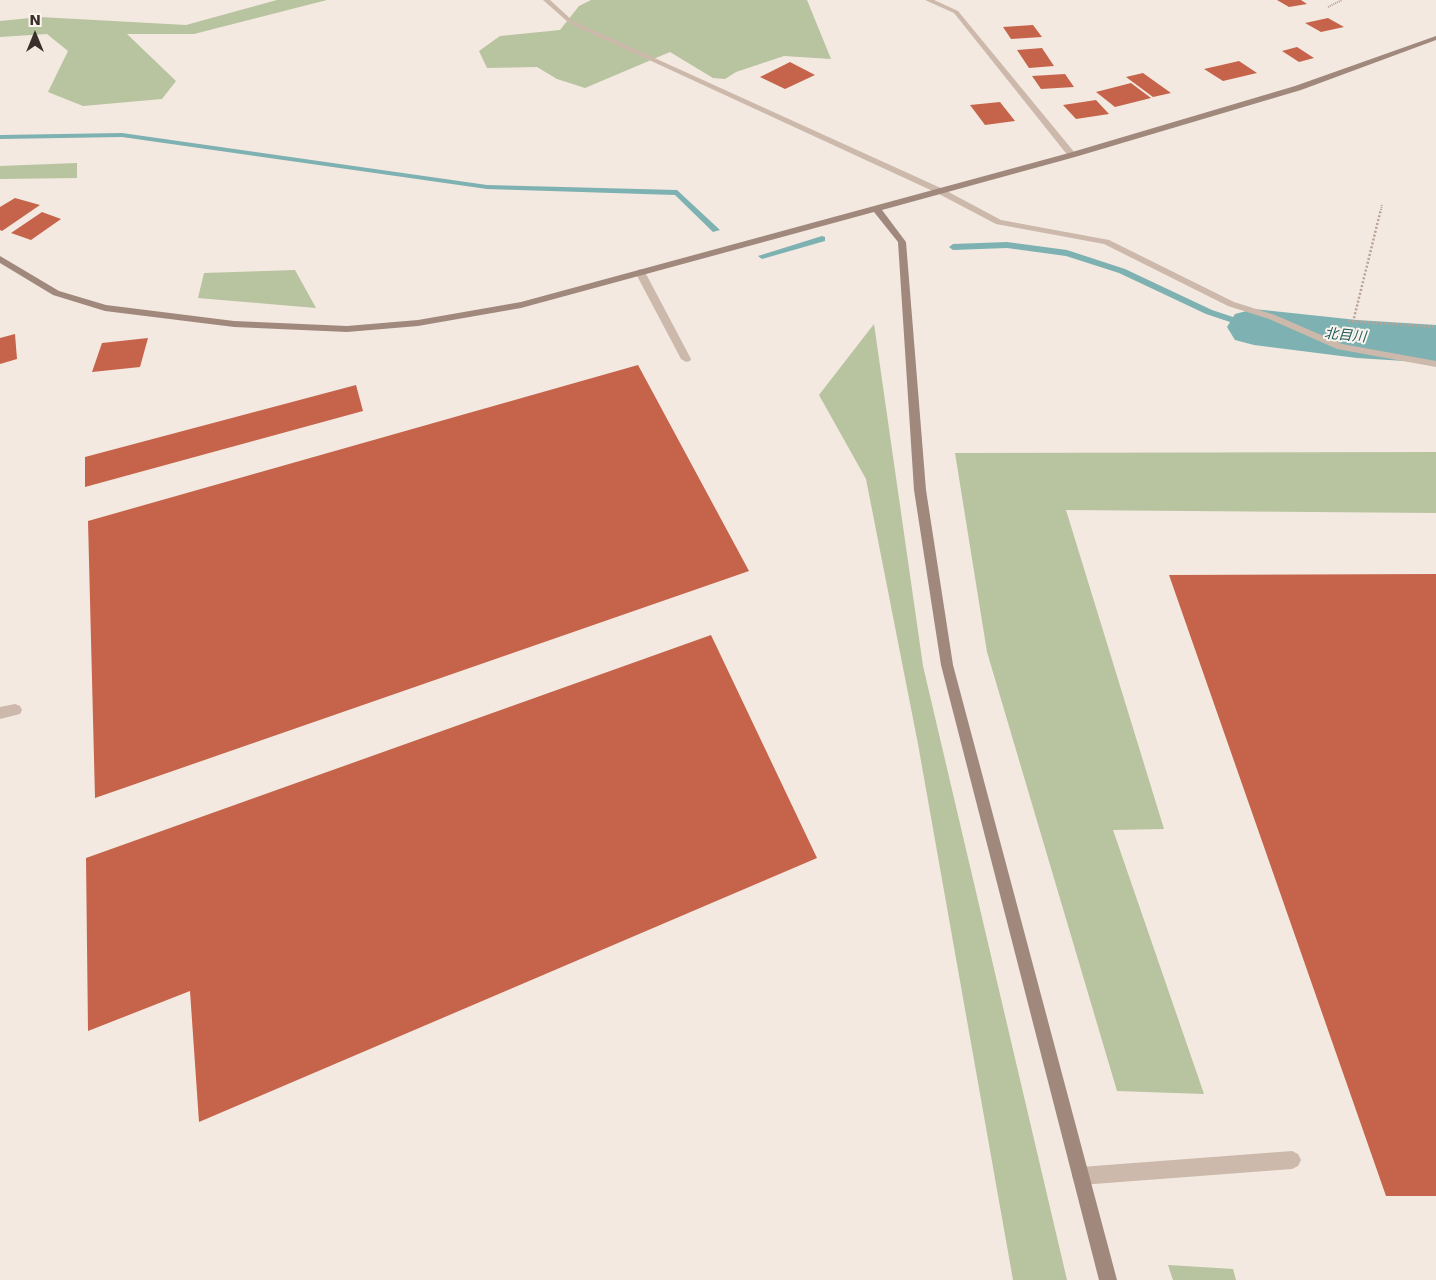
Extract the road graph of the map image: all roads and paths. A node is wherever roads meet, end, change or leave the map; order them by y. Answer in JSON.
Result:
{"nodes":[{"id":1,"x":546,"y":0,"type":"edge"},
{"id":2,"x":928,"y":0,"type":"edge"},
{"id":3,"x":1342,"y":0,"type":"edge"},
{"id":4,"x":1328,"y":7,"type":"dead end"},
{"id":5,"x":1436,"y":38,"type":"edge"},
{"id":6,"x":1072,"y":155,"type":"junction"},
{"id":7,"x":940,"y":191,"type":"junction"},
{"id":8,"x":1382,"y":204,"type":"dead end"},
{"id":9,"x":876,"y":208,"type":"junction"},
{"id":10,"x":0,"y":259,"type":"edge"},
{"id":11,"x":640,"y":272,"type":"junction"},
{"id":12,"x":1344,"y":321,"type":"dead end"},
{"id":13,"x":1353,"y":322,"type":"junction"},
{"id":14,"x":1436,"y":327,"type":"edge"},
{"id":15,"x":686,"y":359,"type":"dead end"},
{"id":16,"x":1436,"y":364,"type":"edge"},
{"id":17,"x":15,"y":710,"type":"dead end"},
{"id":18,"x":0,"y":713,"type":"edge"},
{"id":19,"x":1292,"y":1160,"type":"dead end"},
{"id":20,"x":1081,"y":1176,"type":"junction"},
{"id":21,"x":1108,"y":1280,"type":"edge"}],
"edges":[{"from":1,"to":7,"type":"street"},
{"from":2,"to":6,"type":"street"},
{"from":3,"to":4,"type":"path"},
{"from":5,"to":6,"type":"street"},
{"from":6,"to":7,"type":"street"},
{"from":7,"to":9,"type":"street"},
{"from":7,"to":16,"type":"street"},
{"from":8,"to":13,"type":"path"},
{"from":9,"to":11,"type":"street"},
{"from":9,"to":20,"type":"street"},
{"from":10,"to":11,"type":"street"},
{"from":11,"to":15,"type":"street"},
{"from":12,"to":13,"type":"path"},
{"from":13,"to":14,"type":"path"},
{"from":17,"to":18,"type":"street"},
{"from":19,"to":20,"type":"street"},
{"from":20,"to":21,"type":"street"}]}
